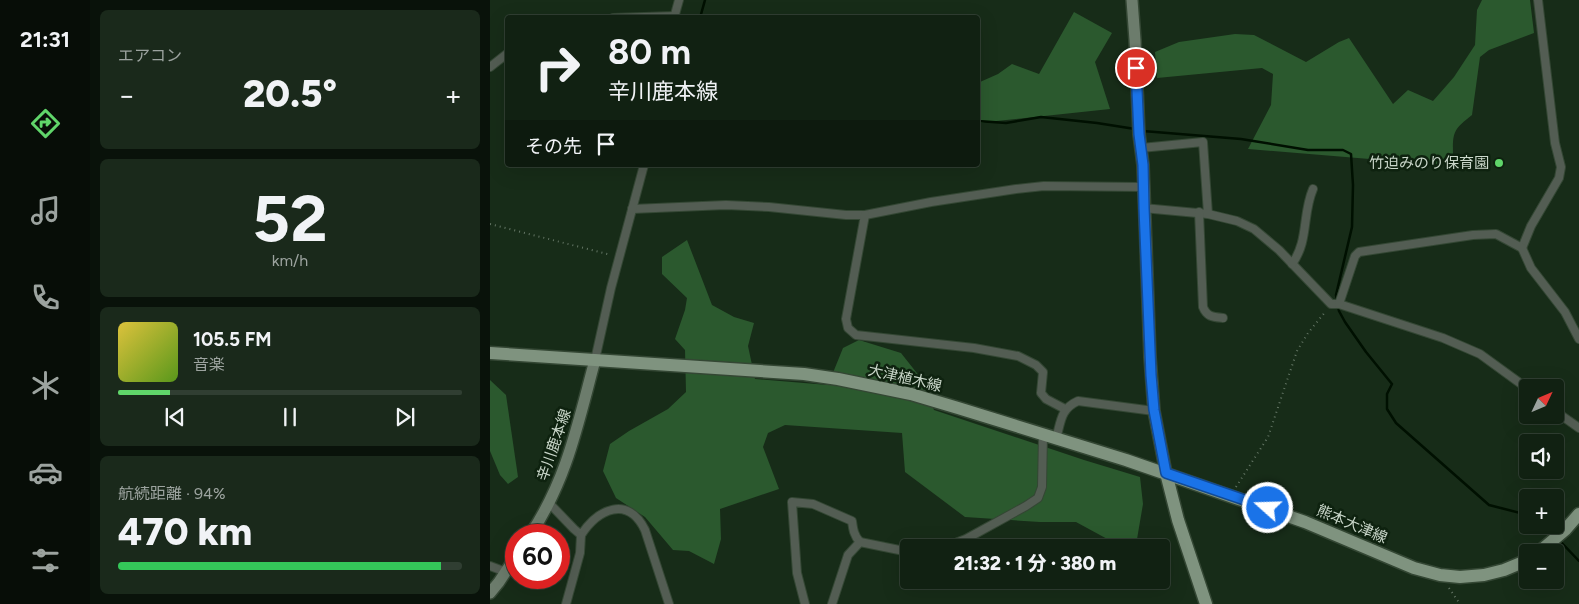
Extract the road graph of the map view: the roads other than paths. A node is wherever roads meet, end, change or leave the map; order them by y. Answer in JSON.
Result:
{"nodes":[{"id":1,"x":679,"y":0,"type":"edge"},
{"id":2,"x":1132,"y":0,"type":"edge"},
{"id":3,"x":1538,"y":0,"type":"edge"},
{"id":4,"x":675,"y":15,"type":"edge"},
{"id":5,"x":505,"y":55,"type":"edge"},
{"id":6,"x":490,"y":67,"type":"edge"},
{"id":7,"x":1141,"y":148,"type":"junction"},
{"id":8,"x":643,"y":167,"type":"edge"},
{"id":9,"x":1143,"y":187,"type":"junction"},
{"id":10,"x":1313,"y":189,"type":"dead end"},
{"id":11,"x":1144,"y":208,"type":"junction"},
{"id":12,"x":632,"y":209,"type":"junction"},
{"id":13,"x":1199,"y":212,"type":"junction"},
{"id":14,"x":1208,"y":214,"type":"junction"},
{"id":15,"x":865,"y":215,"type":"junction"},
{"id":16,"x":1522,"y":248,"type":"junction"},
{"id":17,"x":1292,"y":264,"type":"junction"},
{"id":18,"x":1339,"y":304,"type":"junction"},
{"id":19,"x":1223,"y":318,"type":"dead end"},
{"id":20,"x":1579,"y":339,"type":"edge"},
{"id":21,"x":490,"y":353,"type":"edge"},
{"id":22,"x":595,"y":360,"type":"junction"},
{"id":23,"x":1519,"y":382,"type":"edge"},
{"id":24,"x":1065,"y":409,"type":"junction"},
{"id":25,"x":1154,"y":410,"type":"junction"},
{"id":26,"x":1564,"y":417,"type":"edge"},
{"id":27,"x":1579,"y":428,"type":"edge"},
{"id":28,"x":1043,"y":435,"type":"junction"},
{"id":29,"x":1056,"y":439,"type":"junction"},
{"id":30,"x":1166,"y":473,"type":"junction"},
{"id":31,"x":549,"y":502,"type":"junction"},
{"id":32,"x":1579,"y":514,"type":"edge"},
{"id":33,"x":536,"y":524,"type":"edge"},
{"id":34,"x":581,"y":535,"type":"junction"},
{"id":35,"x":963,"y":539,"type":"edge"},
{"id":36,"x":860,"y":542,"type":"junction"},
{"id":37,"x":1548,"y":544,"type":"edge"},
{"id":38,"x":900,"y":550,"type":"edge"},
{"id":39,"x":1519,"y":564,"type":"edge"},
{"id":40,"x":490,"y":566,"type":"edge"},
{"id":41,"x":505,"y":572,"type":"edge"},
{"id":42,"x":505,"y":573,"type":"edge"},
{"id":43,"x":490,"y":593,"type":"edge"},
{"id":44,"x":566,"y":604,"type":"edge"},
{"id":45,"x":669,"y":604,"type":"edge"},
{"id":46,"x":805,"y":604,"type":"edge"},
{"id":47,"x":832,"y":604,"type":"edge"},
{"id":48,"x":1206,"y":604,"type":"edge"}],
"edges":[{"from":1,"to":4,"type":"street"},
{"from":2,"to":7,"type":"main road"},
{"from":3,"to":16,"type":"street"},
{"from":5,"to":6,"type":"street"},
{"from":7,"to":9,"type":"main road"},
{"from":7,"to":14,"type":"street"},
{"from":8,"to":12,"type":"street"},
{"from":9,"to":11,"type":"main road"},
{"from":9,"to":15,"type":"street"},
{"from":10,"to":17,"type":"street"},
{"from":11,"to":13,"type":"street"},
{"from":11,"to":25,"type":"main road"},
{"from":12,"to":15,"type":"street"},
{"from":12,"to":22,"type":"street"},
{"from":13,"to":14,"type":"street"},
{"from":13,"to":19,"type":"street"},
{"from":14,"to":17,"type":"street"},
{"from":15,"to":24,"type":"street"},
{"from":16,"to":18,"type":"street"},
{"from":16,"to":20,"type":"street"},
{"from":17,"to":18,"type":"street"},
{"from":18,"to":23,"type":"street"},
{"from":21,"to":22,"type":"main road","name":"大津植木線"},
{"from":22,"to":28,"type":"main road","name":"大津植木線"},
{"from":22,"to":31,"type":"main road","name":"辛川鹿本線"},
{"from":24,"to":25,"type":"street"},
{"from":24,"to":29,"type":"street"},
{"from":25,"to":30,"type":"main road"},
{"from":26,"to":27,"type":"street"},
{"from":28,"to":29,"type":"main road","name":"大津植木線"},
{"from":28,"to":35,"type":"street"},
{"from":29,"to":30,"type":"main road","name":"大津植木線"},
{"from":30,"to":39,"type":"main road","name":"熊本大津線"},
{"from":30,"to":48,"type":"main road"},
{"from":31,"to":33,"type":"main road","name":"辛川鹿本線"},
{"from":31,"to":34,"type":"street"},
{"from":32,"to":37,"type":"main road"},
{"from":34,"to":44,"type":"street"},
{"from":34,"to":45,"type":"street"},
{"from":36,"to":38,"type":"street"},
{"from":36,"to":46,"type":"street"},
{"from":36,"to":47,"type":"street"},
{"from":40,"to":41,"type":"street"},
{"from":42,"to":43,"type":"main road"}]}
